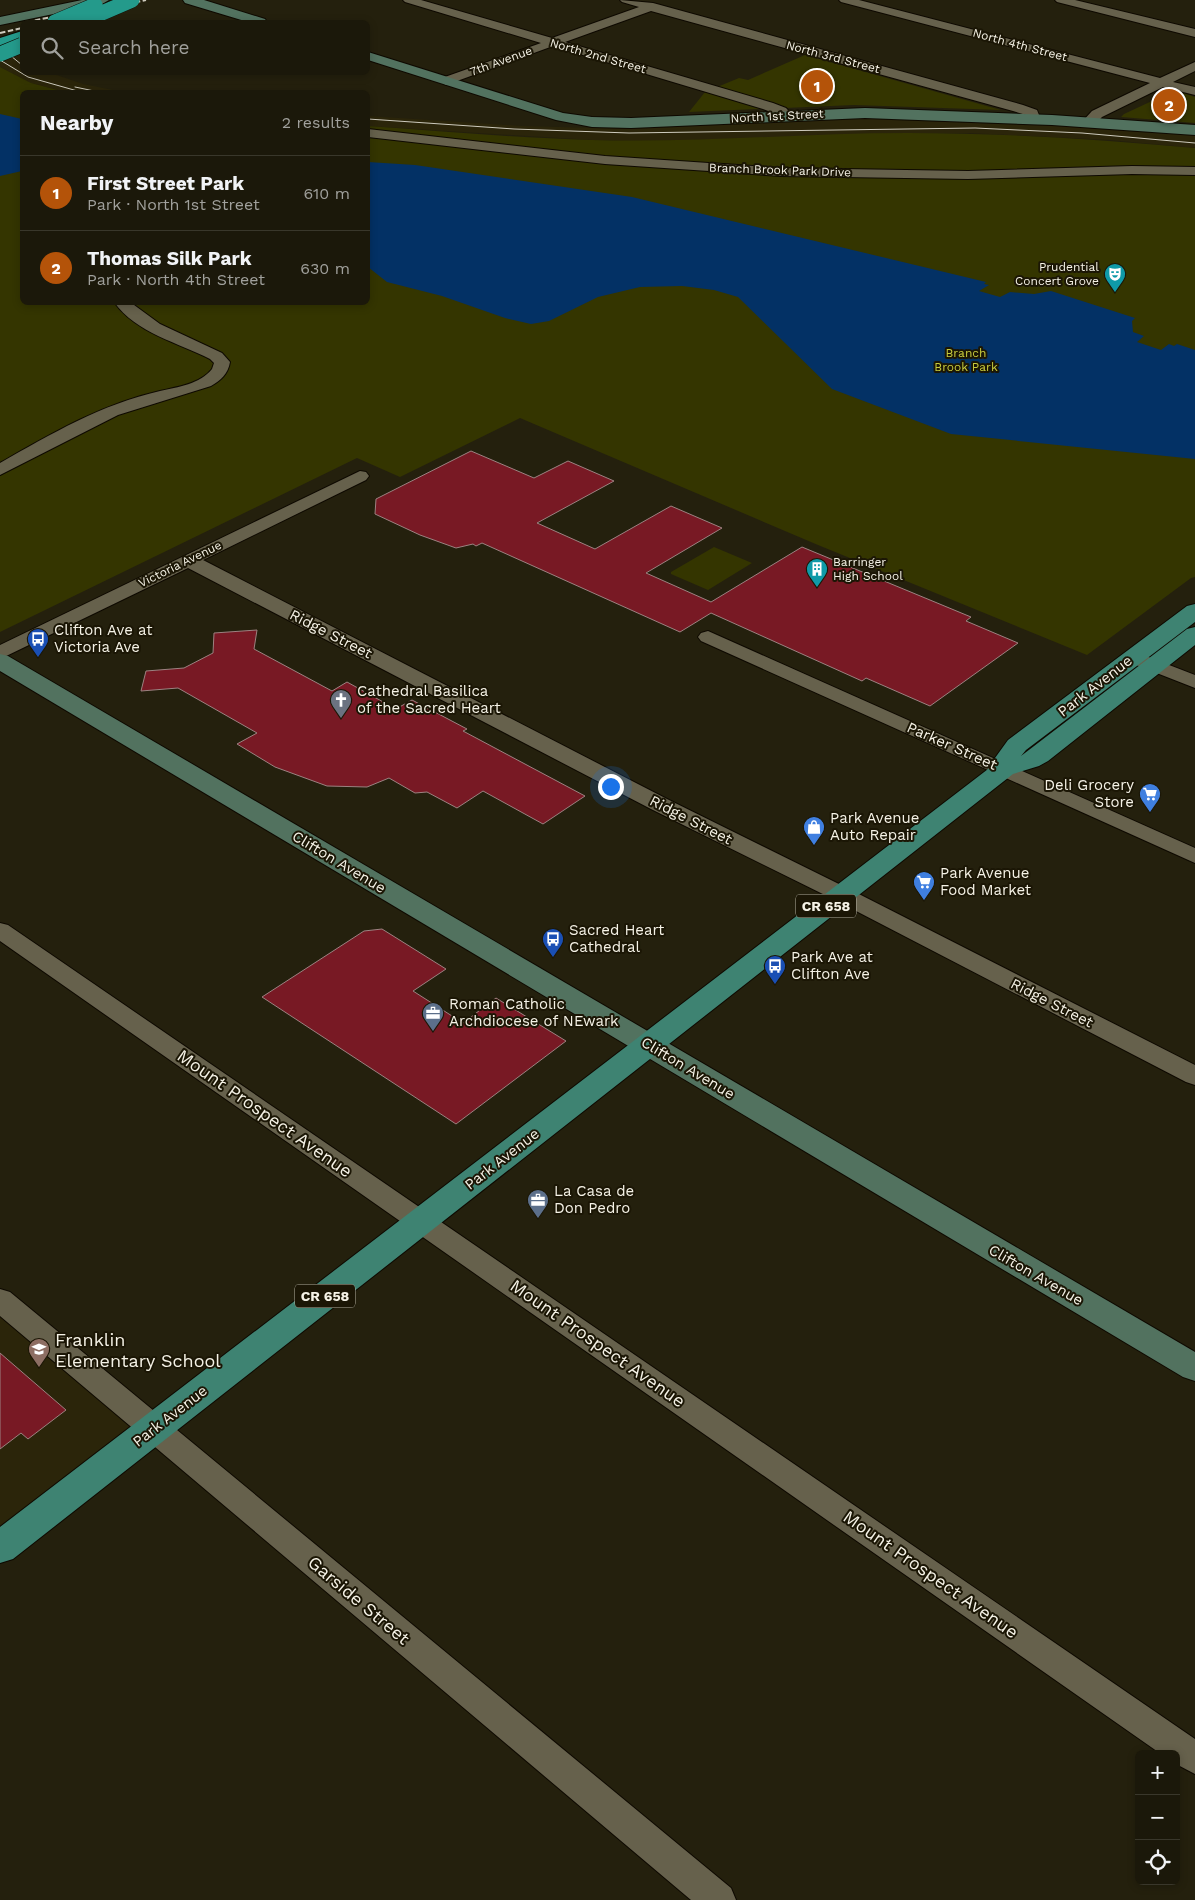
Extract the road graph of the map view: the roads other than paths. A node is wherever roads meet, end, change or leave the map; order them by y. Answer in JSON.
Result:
{"nodes":[{"id":1,"x":104,"y":0,"type":"edge"},
{"id":2,"x":132,"y":0,"type":"edge"},
{"id":3,"x":190,"y":0,"type":"edge"},
{"id":4,"x":409,"y":0,"type":"edge"},
{"id":5,"x":626,"y":0,"type":"edge"},
{"id":6,"x":670,"y":0,"type":"edge"},
{"id":7,"x":845,"y":0,"type":"edge"},
{"id":8,"x":1061,"y":0,"type":"edge"},
{"id":9,"x":651,"y":7,"type":"junction"},
{"id":10,"x":59,"y":20,"type":"edge"},
{"id":11,"x":86,"y":20,"type":"edge"},
{"id":12,"x":254,"y":20,"type":"edge"},
{"id":13,"x":0,"y":21,"type":"edge"},
{"id":14,"x":1195,"y":33,"type":"edge"},
{"id":15,"x":20,"y":36,"type":"edge"},
{"id":16,"x":552,"y":42,"type":"junction"},
{"id":17,"x":0,"y":43,"type":"edge"},
{"id":18,"x":20,"y":46,"type":"edge"},
{"id":19,"x":0,"y":53,"type":"edge"},
{"id":20,"x":370,"y":57,"type":"edge"},
{"id":21,"x":1195,"y":66,"type":"edge"},
{"id":22,"x":446,"y":81,"type":"junction"},
{"id":23,"x":1162,"y":82,"type":"junction"},
{"id":24,"x":1195,"y":91,"type":"edge"},
{"id":25,"x":786,"y":116,"type":"junction"},
{"id":26,"x":1034,"y":120,"type":"junction"},
{"id":27,"x":1088,"y":123,"type":"junction"},
{"id":28,"x":1195,"y":130,"type":"edge"},
{"id":29,"x":370,"y":133,"type":"edge"},
{"id":30,"x":1195,"y":171,"type":"edge"},
{"id":31,"x":124,"y":305,"type":"edge"},
{"id":32,"x":0,"y":470,"type":"edge"},
{"id":33,"x":360,"y":476,"type":"dead end"},
{"id":34,"x":188,"y":560,"type":"junction"},
{"id":35,"x":1195,"y":611,"type":"edge"},
{"id":36,"x":1195,"y":634,"type":"edge"},
{"id":37,"x":708,"y":637,"type":"dead end"},
{"id":38,"x":0,"y":653,"type":"edge"},
{"id":39,"x":1133,"y":657,"type":"junction"},
{"id":40,"x":0,"y":661,"type":"edge"},
{"id":41,"x":1155,"y":666,"type":"junction"},
{"id":42,"x":1195,"y":682,"type":"edge"},
{"id":43,"x":1004,"y":769,"type":"junction"},
{"id":44,"x":1195,"y":856,"type":"edge"},
{"id":45,"x":841,"y":894,"type":"junction"},
{"id":46,"x":0,"y":930,"type":"edge"},
{"id":47,"x":650,"y":1045,"type":"junction"},
{"id":48,"x":1195,"y":1076,"type":"edge"},
{"id":49,"x":422,"y":1221,"type":"junction"},
{"id":50,"x":0,"y":1300,"type":"edge"},
{"id":51,"x":1195,"y":1368,"type":"edge"},
{"id":52,"x":155,"y":1429,"type":"junction"},
{"id":53,"x":0,"y":1548,"type":"edge"},
{"id":54,"x":1195,"y":1758,"type":"edge"},
{"id":55,"x":718,"y":1900,"type":"edge"}],
"edges":[{"from":1,"to":10,"type":"highway","bridge":true},
{"from":1,"to":13,"type":"main road"},
{"from":2,"to":11,"type":"highway","bridge":true},
{"from":3,"to":12,"type":"main road"},
{"from":4,"to":16,"type":"street","name":"North 2nd Street"},
{"from":5,"to":9,"type":"street","name":"North 3rd Street"},
{"from":6,"to":9,"type":"street","name":"7th Avenue"},
{"from":7,"to":23,"type":"street","name":"North 4th Street"},
{"from":8,"to":14,"type":"street"},
{"from":9,"to":16,"type":"street","name":"7th Avenue"},
{"from":9,"to":26,"type":"street","name":"North 3rd Street"},
{"from":15,"to":17,"type":"highway"},
{"from":16,"to":22,"type":"street","name":"7th Avenue"},
{"from":16,"to":25,"type":"street","name":"North 2nd Street"},
{"from":18,"to":19,"type":"highway","bridge":true},
{"from":20,"to":22,"type":"main road","name":"North 1st Street"},
{"from":21,"to":23,"type":"street"},
{"from":22,"to":25,"type":"main road","name":"North 1st Street"},
{"from":23,"to":24,"type":"street","name":"North 4th Street"},
{"from":23,"to":27,"type":"street"},
{"from":25,"to":26,"type":"main road","name":"North 1st Street"},
{"from":26,"to":27,"type":"main road","name":"North 1st Street"},
{"from":27,"to":28,"type":"main road","name":"North 1st Street"},
{"from":29,"to":30,"type":"street","name":"Branch Brook Park Drive"},
{"from":31,"to":32,"type":"street"},
{"from":33,"to":34,"type":"street","name":"Victoria Avenue"},
{"from":34,"to":38,"type":"street","name":"Victoria Avenue"},
{"from":34,"to":45,"type":"street","name":"Ridge Street"},
{"from":35,"to":39,"type":"main road","name":"Park Avenue","number":"CR 658"},
{"from":36,"to":41,"type":"main road","name":"Park Avenue","number":"CR 658"},
{"from":37,"to":43,"type":"street","name":"Parker Street"},
{"from":39,"to":41,"type":"street"},
{"from":39,"to":43,"type":"main road","name":"Park Avenue","number":"CR 658"},
{"from":40,"to":47,"type":"main road","name":"Clifton Avenue"},
{"from":41,"to":42,"type":"street"},
{"from":41,"to":43,"type":"main road","name":"Park Avenue","number":"CR 658"},
{"from":43,"to":44,"type":"street","name":"Parker Street"},
{"from":43,"to":45,"type":"main road","name":"Park Avenue","number":"CR 658"},
{"from":45,"to":47,"type":"main road","name":"Park Avenue","number":"CR 658"},
{"from":45,"to":48,"type":"street","name":"Ridge Street"},
{"from":46,"to":49,"type":"street","name":"Mount Prospect Avenue"},
{"from":47,"to":49,"type":"main road","name":"Park Avenue","number":"CR 658"},
{"from":47,"to":51,"type":"main road","name":"Clifton Avenue"},
{"from":49,"to":52,"type":"main road","name":"Park Avenue","number":"CR 658"},
{"from":49,"to":54,"type":"street","name":"Mount Prospect Avenue"},
{"from":50,"to":52,"type":"street","name":"Garside Street"},
{"from":52,"to":53,"type":"main road","name":"Park Avenue","number":"CR 658"},
{"from":52,"to":55,"type":"street","name":"Garside Street"}]}
